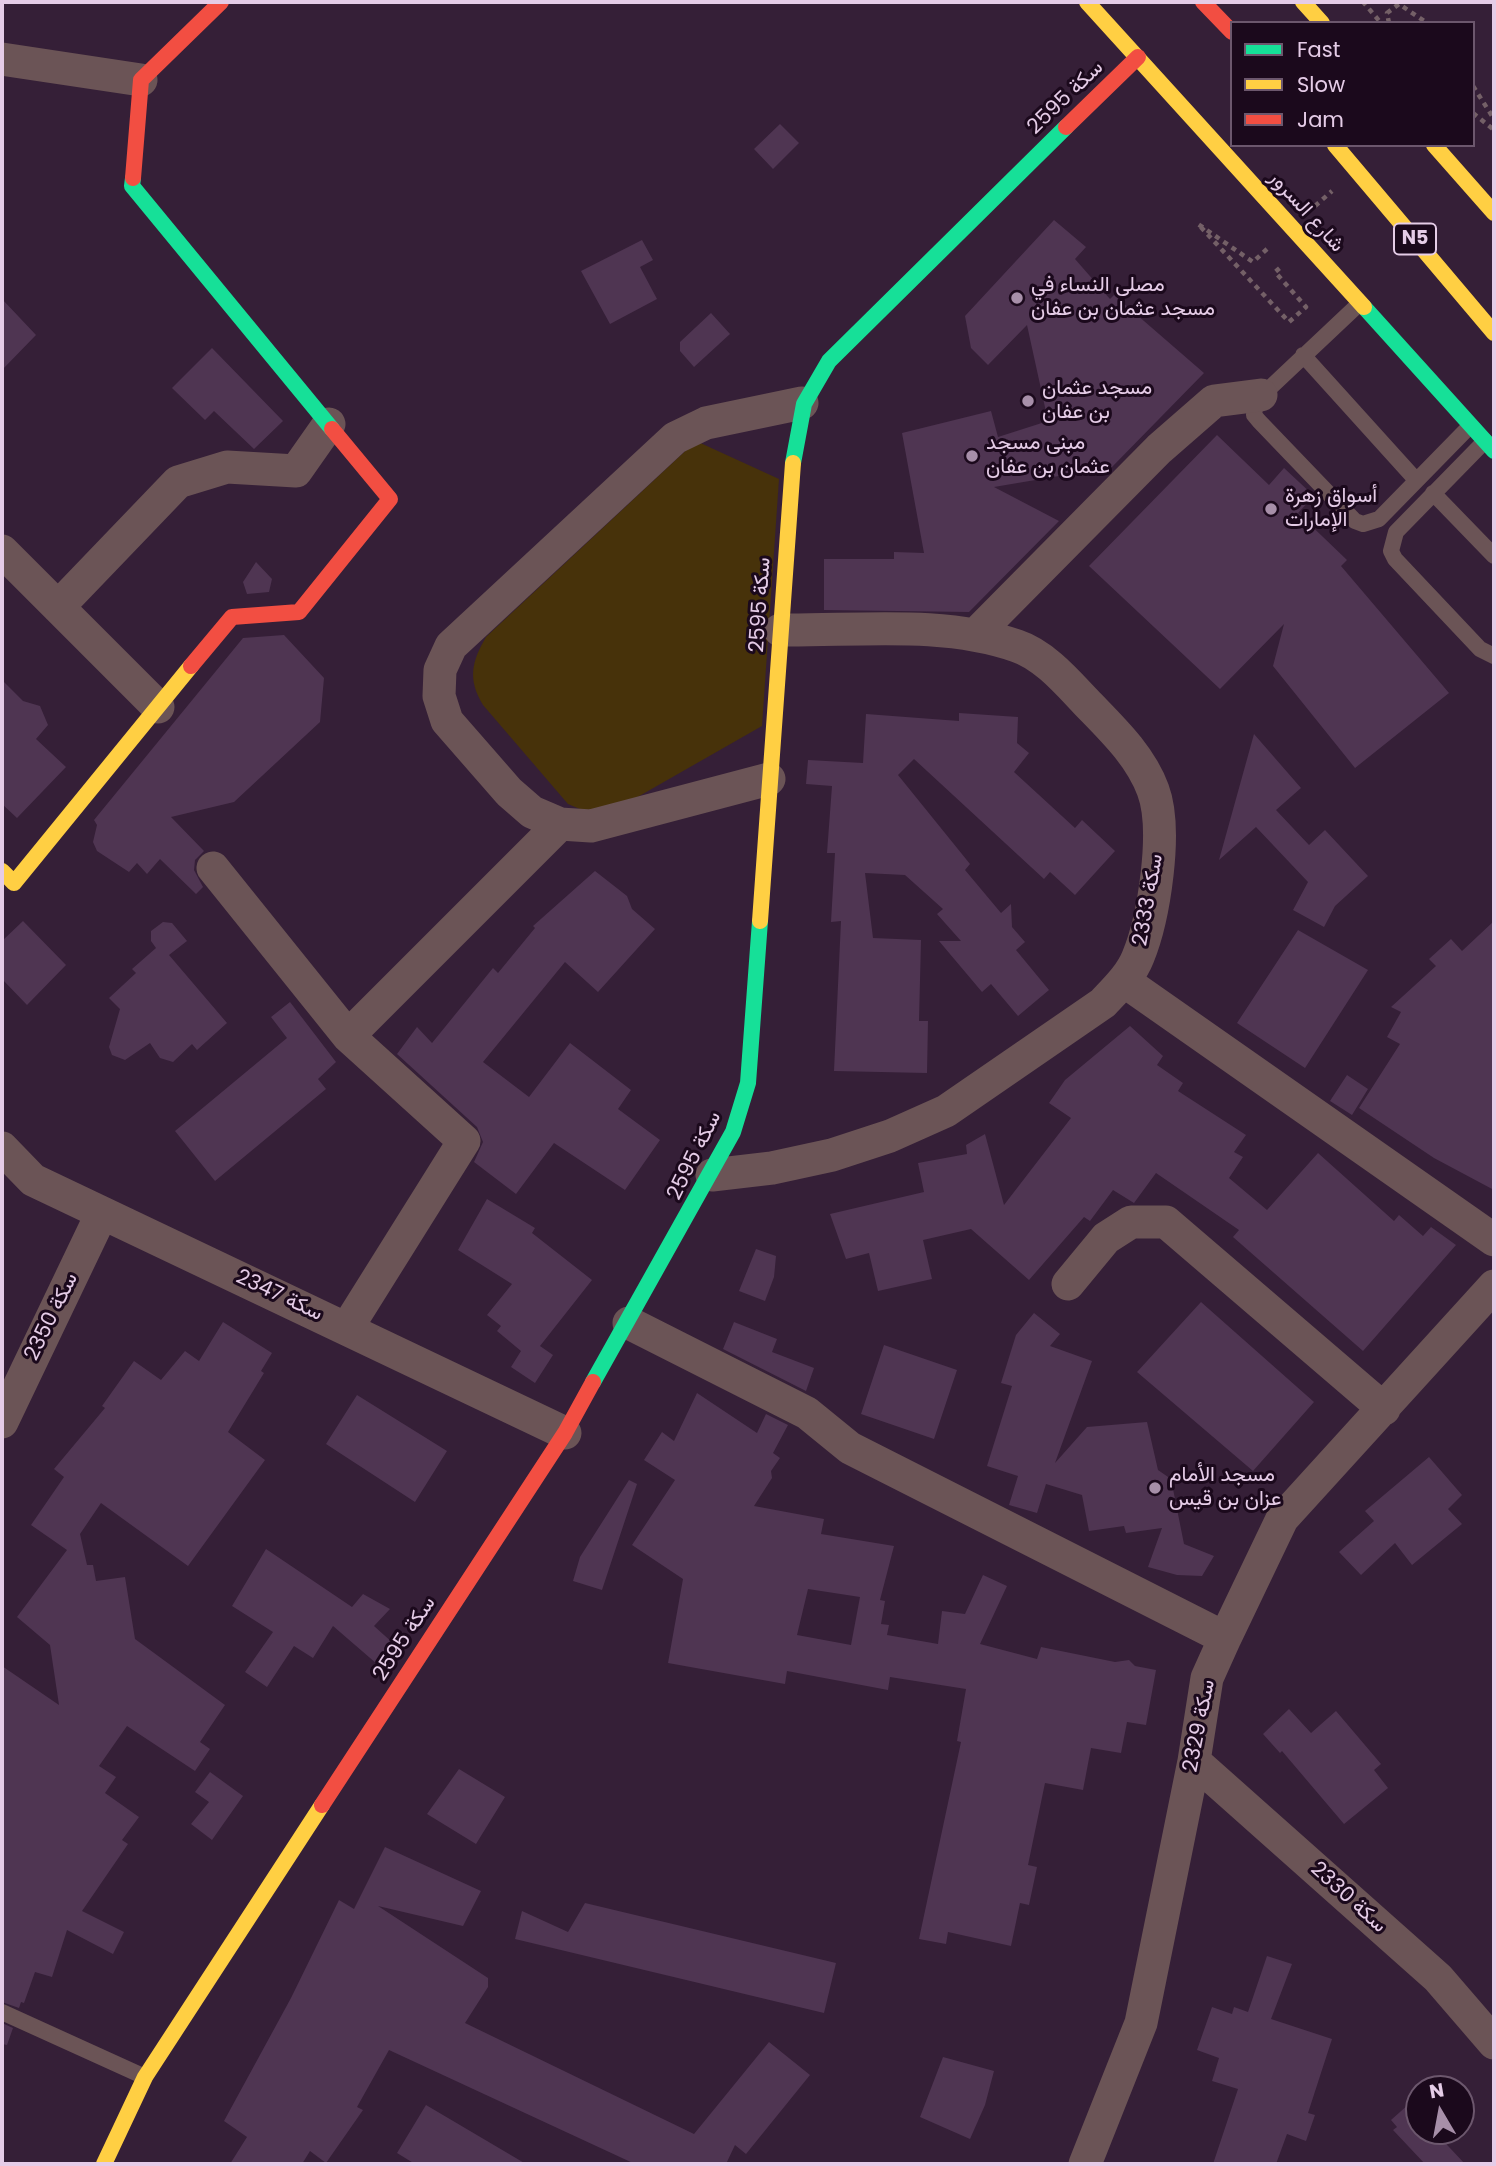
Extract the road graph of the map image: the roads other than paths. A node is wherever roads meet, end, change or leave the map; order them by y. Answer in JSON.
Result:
{"nodes":[{"id":1,"x":221,"y":2,"type":"edge"},
{"id":2,"x":1087,"y":2,"type":"edge"},
{"id":3,"x":1203,"y":2,"type":"edge"},
{"id":4,"x":1303,"y":2,"type":"edge"},
{"id":5,"x":1320,"y":21,"type":"edge"},
{"id":6,"x":1230,"y":30,"type":"edge"},
{"id":7,"x":1138,"y":57,"type":"junction"},
{"id":8,"x":2,"y":59,"type":"edge"},
{"id":9,"x":141,"y":80,"type":"junction"},
{"id":10,"x":1337,"y":147,"type":"edge"},
{"id":11,"x":1436,"y":147,"type":"edge"},
{"id":12,"x":1494,"y":213,"type":"edge"},
{"id":13,"x":1360,"y":303,"type":"junction"},
{"id":14,"x":1494,"y":332,"type":"edge"},
{"id":15,"x":1303,"y":355,"type":"junction"},
{"id":16,"x":1261,"y":395,"type":"junction"},
{"id":17,"x":802,"y":403,"type":"junction"},
{"id":18,"x":329,"y":424,"type":"junction"},
{"id":19,"x":1471,"y":425,"type":"junction"},
{"id":20,"x":1490,"y":446,"type":"edge"},
{"id":21,"x":1416,"y":480,"type":"junction"},
{"id":22,"x":1433,"y":493,"type":"junction"},
{"id":23,"x":2,"y":551,"type":"edge"},
{"id":24,"x":1494,"y":556,"type":"edge"},
{"id":25,"x":58,"y":607,"type":"junction"},
{"id":26,"x":780,"y":630,"type":"junction"},
{"id":27,"x":977,"y":633,"type":"junction"},
{"id":28,"x":1494,"y":656,"type":"edge"},
{"id":29,"x":158,"y":707,"type":"junction"},
{"id":30,"x":769,"y":779,"type":"junction"},
{"id":31,"x":560,"y":824,"type":"junction"},
{"id":32,"x":213,"y":868,"type":"dead end"},
{"id":33,"x":2,"y":871,"type":"edge"},
{"id":34,"x":1124,"y":981,"type":"junction"},
{"id":35,"x":348,"y":1036,"type":"junction"},
{"id":36,"x":2,"y":1148,"type":"edge"},
{"id":37,"x":712,"y":1175,"type":"junction"},
{"id":38,"x":102,"y":1213,"type":"junction"},
{"id":39,"x":1494,"y":1240,"type":"edge"},
{"id":40,"x":1068,"y":1284,"type":"dead end"},
{"id":41,"x":1494,"y":1286,"type":"edge"},
{"id":42,"x":629,"y":1323,"type":"junction"},
{"id":43,"x":347,"y":1328,"type":"junction"},
{"id":44,"x":1384,"y":1409,"type":"junction"},
{"id":45,"x":2,"y":1422,"type":"edge"},
{"id":46,"x":565,"y":1433,"type":"junction"},
{"id":47,"x":1225,"y":1638,"type":"junction"},
{"id":48,"x":1194,"y":1761,"type":"junction"},
{"id":49,"x":2,"y":2012,"type":"edge"},
{"id":50,"x":1494,"y":2043,"type":"edge"},
{"id":51,"x":145,"y":2077,"type":"junction"},
{"id":52,"x":104,"y":2164,"type":"edge"},
{"id":53,"x":1085,"y":2164,"type":"edge"}],
"edges":[{"from":1,"to":9,"type":"main road"},
{"from":2,"to":7,"type":"main road","name":"شارع السرور"},
{"from":3,"to":6,"type":"main road"},
{"from":4,"to":5,"type":"main road"},
{"from":7,"to":13,"type":"main road","name":"شارع السرور"},
{"from":7,"to":17,"type":"main road","name":"سكة 2595"},
{"from":8,"to":9,"type":"street"},
{"from":9,"to":18,"type":"main road"},
{"from":10,"to":14,"type":"main road","number":"N5"},
{"from":11,"to":12,"type":"main road"},
{"from":13,"to":15,"type":"lane"},
{"from":13,"to":19,"type":"main road","name":"شارع السرور"},
{"from":15,"to":16,"type":"lane"},
{"from":15,"to":21,"type":"lane"},
{"from":16,"to":21,"type":"lane"},
{"from":16,"to":27,"type":"street"},
{"from":17,"to":26,"type":"main road","name":"سكة 2595"},
{"from":17,"to":31,"type":"street"},
{"from":18,"to":25,"type":"street"},
{"from":18,"to":29,"type":"main road"},
{"from":19,"to":20,"type":"main road","name":"شارع السرور"},
{"from":19,"to":21,"type":"lane"},
{"from":20,"to":22,"type":"lane"},
{"from":22,"to":24,"type":"lane"},
{"from":22,"to":28,"type":"lane"},
{"from":23,"to":25,"type":"street"},
{"from":25,"to":29,"type":"street"},
{"from":26,"to":27,"type":"street","name":"سكة 2333"},
{"from":26,"to":30,"type":"main road","name":"سكة 2595"},
{"from":27,"to":34,"type":"street","name":"سكة 2333"},
{"from":29,"to":33,"type":"main road"},
{"from":30,"to":31,"type":"street"},
{"from":30,"to":37,"type":"main road","name":"سكة 2595"},
{"from":31,"to":35,"type":"street"},
{"from":32,"to":35,"type":"street"},
{"from":34,"to":37,"type":"street","name":"سكة 2333"},
{"from":34,"to":39,"type":"street"},
{"from":35,"to":43,"type":"street"},
{"from":36,"to":38,"type":"street","name":"سكة 2347"},
{"from":37,"to":42,"type":"main road","name":"سكة 2595"},
{"from":38,"to":43,"type":"street","name":"سكة 2347"},
{"from":38,"to":45,"type":"street","name":"سكة 2350"},
{"from":40,"to":44,"type":"street"},
{"from":41,"to":44,"type":"street","name":"سكة 2329"},
{"from":42,"to":46,"type":"main road","name":"سكة 2595"},
{"from":42,"to":47,"type":"street"},
{"from":43,"to":46,"type":"street","name":"سكة 2347"},
{"from":44,"to":47,"type":"street","name":"سكة 2329"},
{"from":46,"to":51,"type":"main road","name":"سكة 2595"},
{"from":47,"to":48,"type":"street","name":"سكة 2329"},
{"from":48,"to":50,"type":"street","name":"سكة 2330"},
{"from":48,"to":53,"type":"street","name":"سكة 2329"},
{"from":49,"to":51,"type":"lane"},
{"from":51,"to":52,"type":"main road","name":"سكة 2595"}]}
